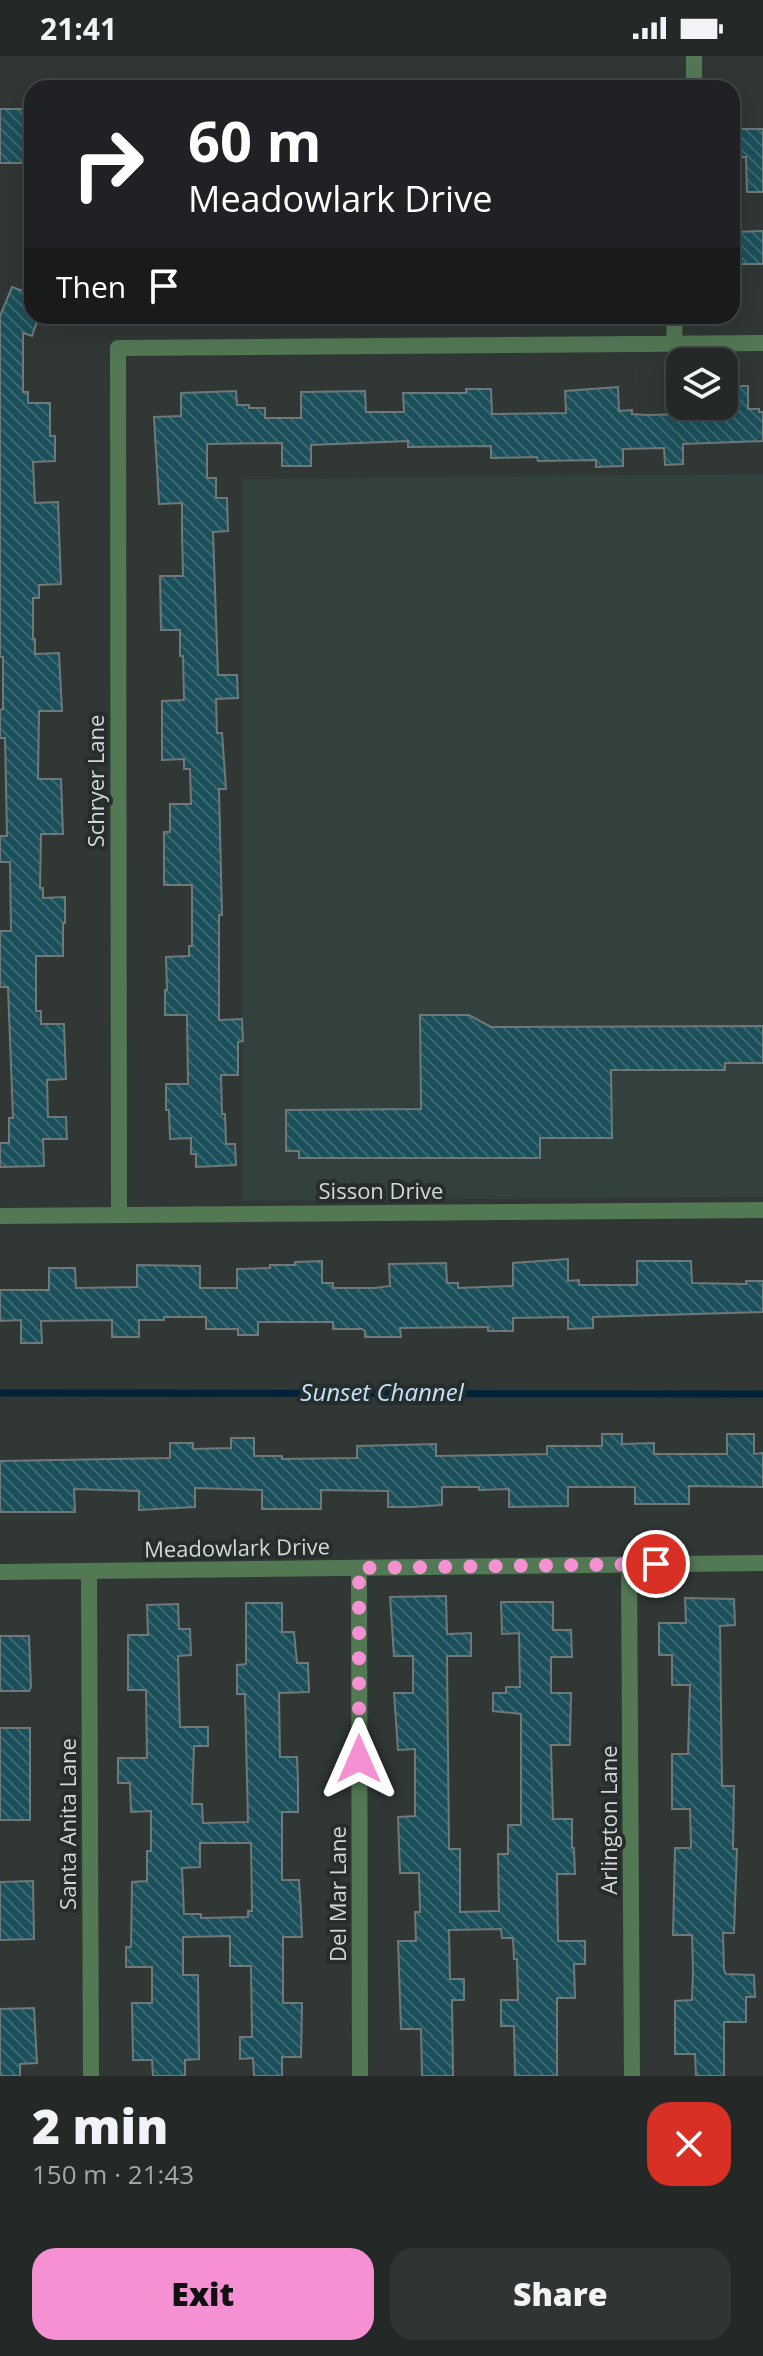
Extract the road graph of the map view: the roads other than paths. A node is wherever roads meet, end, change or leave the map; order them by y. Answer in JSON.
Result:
{"nodes":[{"id":1,"x":694,"y":56,"type":"edge"},
{"id":2,"x":694,"y":80,"type":"edge"},
{"id":3,"x":675,"y":324,"type":"edge"},
{"id":4,"x":763,"y":343,"type":"edge"},
{"id":5,"x":674,"y":344,"type":"junction"},
{"id":6,"x":763,"y":1210,"type":"edge"},
{"id":7,"x":119,"y":1215,"type":"junction"},
{"id":8,"x":0,"y":1216,"type":"edge"},
{"id":9,"x":763,"y":1563,"type":"edge"},
{"id":10,"x":629,"y":1565,"type":"junction"},
{"id":11,"x":359,"y":1568,"type":"junction"},
{"id":12,"x":89,"y":1571,"type":"junction"},
{"id":13,"x":0,"y":1572,"type":"edge"},
{"id":14,"x":91,"y":2076,"type":"edge"},
{"id":15,"x":360,"y":2076,"type":"edge"},
{"id":16,"x":632,"y":2076,"type":"edge"}],
"edges":[{"from":1,"to":2,"type":"street"},
{"from":3,"to":5,"type":"street"},
{"from":4,"to":5,"type":"street"},
{"from":5,"to":7,"type":"street","name":"Schryer Lane"},
{"from":6,"to":7,"type":"street","name":"Sisson Drive"},
{"from":7,"to":8,"type":"street","name":"Sisson Drive"},
{"from":9,"to":10,"type":"street","name":"Meadowlark Drive"},
{"from":10,"to":11,"type":"street","name":"Meadowlark Drive"},
{"from":10,"to":16,"type":"street","name":"Arlington Lane"},
{"from":11,"to":12,"type":"street","name":"Meadowlark Drive"},
{"from":11,"to":15,"type":"street","name":"Del Mar Lane"},
{"from":12,"to":13,"type":"street","name":"Meadowlark Drive"},
{"from":12,"to":14,"type":"street","name":"Santa Anita Lane"}]}
